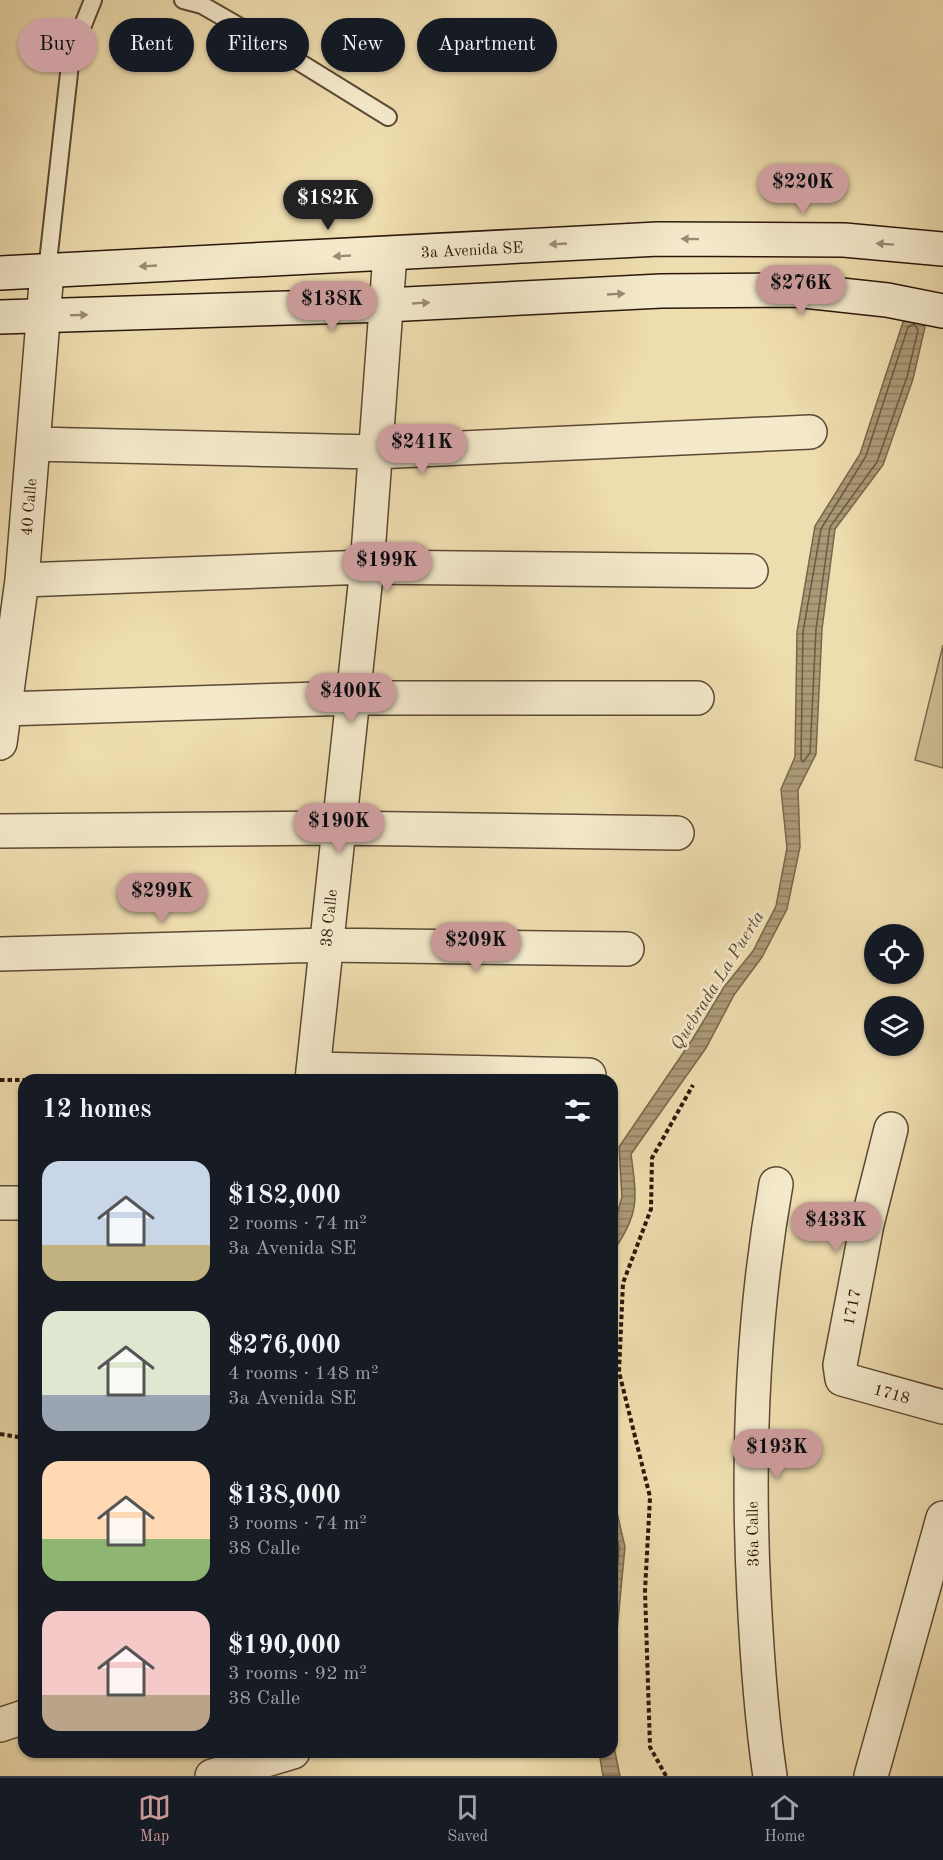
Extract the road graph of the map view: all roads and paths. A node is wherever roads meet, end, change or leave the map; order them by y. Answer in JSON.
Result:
{"nodes":[{"id":1,"x":93,"y":0,"type":"edge"},
{"id":2,"x":183,"y":0,"type":"edge"},
{"id":3,"x":388,"y":117,"type":"dead end"},
{"id":4,"x":943,"y":249,"type":"edge"},
{"id":5,"x":390,"y":254,"type":"junction"},
{"id":6,"x":47,"y":271,"type":"junction"},
{"id":7,"x":0,"y":273,"type":"edge"},
{"id":8,"x":386,"y":305,"type":"junction"},
{"id":9,"x":943,"y":311,"type":"edge"},
{"id":10,"x":44,"y":316,"type":"junction"},
{"id":11,"x":0,"y":317,"type":"edge"},
{"id":12,"x":810,"y":432,"type":"dead end"},
{"id":13,"x":34,"y":444,"type":"junction"},
{"id":14,"x":375,"y":452,"type":"junction"},
{"id":15,"x":367,"y":567,"type":"junction"},
{"id":16,"x":751,"y":571,"type":"dead end"},
{"id":17,"x":21,"y":580,"type":"junction"},
{"id":18,"x":351,"y":698,"type":"junction"},
{"id":19,"x":697,"y":698,"type":"dead end"},
{"id":20,"x":4,"y":709,"type":"junction"},
{"id":21,"x":0,"y":742,"type":"edge"},
{"id":22,"x":338,"y":828,"type":"junction"},
{"id":23,"x":0,"y":831,"type":"edge"},
{"id":24,"x":677,"y":833,"type":"dead end"},
{"id":25,"x":326,"y":945,"type":"junction"},
{"id":26,"x":627,"y":949,"type":"dead end"},
{"id":27,"x":0,"y":954,"type":"edge"},
{"id":28,"x":313,"y":1074,"type":"edge"},
{"id":29,"x":0,"y":1080,"type":"edge"},
{"id":30,"x":18,"y":1080,"type":"edge"},
{"id":31,"x":693,"y":1085,"type":"dead end"},
{"id":32,"x":891,"y":1129,"type":"dead end"},
{"id":33,"x":776,"y":1184,"type":"dead end"},
{"id":34,"x":0,"y":1203,"type":"edge"},
{"id":35,"x":18,"y":1203,"type":"edge"},
{"id":36,"x":842,"y":1379,"type":"joint"},
{"id":37,"x":943,"y":1407,"type":"edge"},
{"id":38,"x":0,"y":1434,"type":"edge"},
{"id":39,"x":18,"y":1436,"type":"edge"},
{"id":40,"x":943,"y":1518,"type":"edge"},
{"id":41,"x":18,"y":1719,"type":"edge"},
{"id":42,"x":0,"y":1725,"type":"edge"},
{"id":43,"x":280,"y":1759,"type":"edge"},
{"id":44,"x":212,"y":1776,"type":"edge"},
{"id":45,"x":666,"y":1776,"type":"edge"},
{"id":46,"x":770,"y":1776,"type":"edge"},
{"id":47,"x":870,"y":1776,"type":"edge"}],
"edges":[{"from":1,"to":6,"type":"lane"},
{"from":2,"to":3,"type":"lane"},
{"from":4,"to":5,"type":"street","name":"3a Avenida SE","one_way":true},
{"from":5,"to":6,"type":"street","name":"3a Avenida SE","one_way":true},
{"from":5,"to":8,"type":"street","name":"38 Calle"},
{"from":6,"to":7,"type":"street","name":"3a Avenida SE"},
{"from":6,"to":10,"type":"street","name":"40 Calle"},
{"from":8,"to":9,"type":"street","one_way":true},
{"from":10,"to":8,"type":"street","one_way":true},
{"from":8,"to":14,"type":"street","name":"38 Calle"},
{"from":10,"to":11,"type":"street"},
{"from":10,"to":13,"type":"street","name":"40 Calle"},
{"from":12,"to":14,"type":"street"},
{"from":13,"to":14,"type":"street"},
{"from":13,"to":17,"type":"street","name":"40 Calle"},
{"from":14,"to":15,"type":"street","name":"38 Calle"},
{"from":15,"to":16,"type":"street"},
{"from":15,"to":17,"type":"street"},
{"from":15,"to":18,"type":"street","name":"38 Calle"},
{"from":17,"to":20,"type":"street","name":"40 Calle"},
{"from":18,"to":19,"type":"street"},
{"from":18,"to":20,"type":"street"},
{"from":18,"to":22,"type":"street","name":"38 Calle"},
{"from":20,"to":21,"type":"street","name":"40 Calle"},
{"from":22,"to":23,"type":"street"},
{"from":22,"to":24,"type":"street"},
{"from":22,"to":25,"type":"street","name":"38 Calle"},
{"from":25,"to":26,"type":"street"},
{"from":25,"to":27,"type":"street"},
{"from":25,"to":28,"type":"street","name":"38 Calle"},
{"from":29,"to":30,"type":"path"},
{"from":31,"to":45,"type":"path"},
{"from":32,"to":36,"type":"street","name":"1717"},
{"from":33,"to":46,"type":"street","name":"36a Calle"},
{"from":34,"to":35,"type":"street"},
{"from":36,"to":37,"type":"street","name":"1718"},
{"from":38,"to":39,"type":"path"},
{"from":40,"to":47,"type":"street"},
{"from":41,"to":42,"type":"street"},
{"from":43,"to":44,"type":"street"}]}
